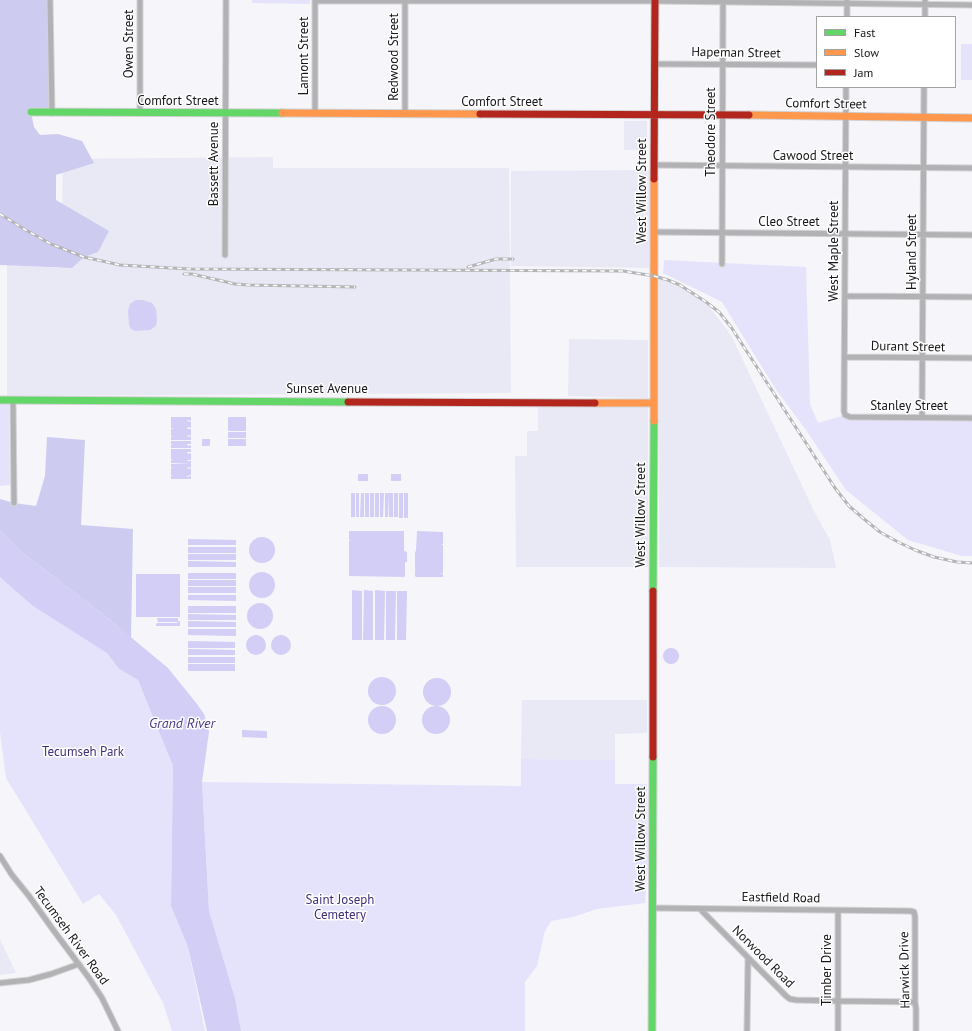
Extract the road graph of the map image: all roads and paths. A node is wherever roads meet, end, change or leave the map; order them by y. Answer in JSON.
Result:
{"nodes":[{"id":1,"x":50,"y":0,"type":"edge"},
{"id":2,"x":140,"y":0,"type":"edge"},
{"id":3,"x":226,"y":0,"type":"edge"},
{"id":4,"x":315,"y":0,"type":"edge"},
{"id":5,"x":405,"y":0,"type":"edge"},
{"id":6,"x":655,"y":1,"type":"edge"},
{"id":7,"x":723,"y":1,"type":"edge"},
{"id":8,"x":847,"y":2,"type":"edge"},
{"id":9,"x":925,"y":2,"type":"edge"},
{"id":10,"x":972,"y":5,"type":"edge"},
{"id":11,"x":847,"y":16,"type":"edge"},
{"id":12,"x":925,"y":16,"type":"edge"},
{"id":13,"x":655,"y":64,"type":"junction"},
{"id":14,"x":722,"y":65,"type":"junction"},
{"id":15,"x":816,"y":65,"type":"edge"},
{"id":16,"x":846,"y":88,"type":"edge"},
{"id":17,"x":924,"y":88,"type":"edge"},
{"id":18,"x":31,"y":112,"type":"dead end"},
{"id":19,"x":52,"y":113,"type":"junction"},
{"id":20,"x":140,"y":113,"type":"junction"},
{"id":21,"x":226,"y":113,"type":"junction"},
{"id":22,"x":314,"y":113,"type":"junction"},
{"id":23,"x":405,"y":114,"type":"junction"},
{"id":24,"x":655,"y":115,"type":"junction"},
{"id":25,"x":722,"y":115,"type":"junction"},
{"id":26,"x":846,"y":117,"type":"junction"},
{"id":27,"x":924,"y":117,"type":"junction"},
{"id":28,"x":972,"y":118,"type":"edge"},
{"id":29,"x":654,"y":165,"type":"junction"},
{"id":30,"x":722,"y":166,"type":"junction"},
{"id":31,"x":846,"y":167,"type":"junction"},
{"id":32,"x":924,"y":168,"type":"junction"},
{"id":33,"x":972,"y":168,"type":"edge"},
{"id":34,"x":654,"y":232,"type":"junction"},
{"id":35,"x":722,"y":233,"type":"junction"},
{"id":36,"x":846,"y":234,"type":"junction"},
{"id":37,"x":923,"y":235,"type":"junction"},
{"id":38,"x":972,"y":235,"type":"edge"},
{"id":39,"x":225,"y":255,"type":"dead end"},
{"id":40,"x":722,"y":264,"type":"dead end"},
{"id":41,"x":845,"y":296,"type":"junction"},
{"id":42,"x":923,"y":296,"type":"junction"},
{"id":43,"x":972,"y":297,"type":"edge"},
{"id":44,"x":845,"y":357,"type":"junction"},
{"id":45,"x":922,"y":358,"type":"junction"},
{"id":46,"x":972,"y":358,"type":"edge"},
{"id":47,"x":0,"y":400,"type":"edge"},
{"id":48,"x":14,"y":400,"type":"junction"},
{"id":49,"x":654,"y":403,"type":"junction"},
{"id":50,"x":845,"y":415,"type":"joint"},
{"id":51,"x":922,"y":417,"type":"junction"},
{"id":52,"x":972,"y":418,"type":"edge"},
{"id":53,"x":14,"y":503,"type":"dead end"},
{"id":54,"x":0,"y":856,"type":"edge"},
{"id":55,"x":652,"y":908,"type":"junction"},
{"id":56,"x":700,"y":909,"type":"junction"},
{"id":57,"x":838,"y":910,"type":"junction"},
{"id":58,"x":910,"y":911,"type":"joint"},
{"id":59,"x":748,"y":958,"type":"junction"},
{"id":60,"x":79,"y":964,"type":"junction"},
{"id":61,"x":0,"y":983,"type":"edge"},
{"id":62,"x":838,"y":1001,"type":"junction"},
{"id":63,"x":915,"y":1002,"type":"junction"},
{"id":64,"x":118,"y":1031,"type":"edge"},
{"id":65,"x":652,"y":1031,"type":"edge"},
{"id":66,"x":747,"y":1031,"type":"edge"},
{"id":67,"x":838,"y":1031,"type":"edge"},
{"id":68,"x":916,"y":1031,"type":"edge"}],
"edges":[{"from":1,"to":19,"type":"street"},
{"from":2,"to":20,"type":"street","name":"Owen Street"},
{"from":3,"to":21,"type":"street","name":"Bassett Avenue"},
{"from":4,"to":5,"type":"street"},
{"from":4,"to":22,"type":"street","name":"Lamont Street"},
{"from":5,"to":6,"type":"street"},
{"from":5,"to":23,"type":"street","name":"Redwood Street"},
{"from":6,"to":7,"type":"street"},
{"from":6,"to":13,"type":"street","name":"West Willow Street"},
{"from":7,"to":8,"type":"street"},
{"from":7,"to":14,"type":"street","name":"Theodore Street"},
{"from":8,"to":9,"type":"street"},
{"from":8,"to":11,"type":"street"},
{"from":9,"to":10,"type":"street"},
{"from":9,"to":12,"type":"street"},
{"from":13,"to":14,"type":"street","name":"Hapeman Street"},
{"from":13,"to":24,"type":"street","name":"West Willow Street"},
{"from":14,"to":15,"type":"street","name":"Hapeman Street"},
{"from":14,"to":25,"type":"street","name":"Theodore Street"},
{"from":16,"to":26,"type":"street","name":"West Maple Street"},
{"from":17,"to":27,"type":"street","name":"Hyland Street"},
{"from":18,"to":19,"type":"street","name":"Comfort Street"},
{"from":19,"to":20,"type":"street","name":"Comfort Street"},
{"from":20,"to":21,"type":"street","name":"Comfort Street"},
{"from":21,"to":22,"type":"street","name":"Comfort Street"},
{"from":21,"to":39,"type":"street","name":"Bassett Avenue"},
{"from":22,"to":23,"type":"street","name":"Comfort Street"},
{"from":23,"to":24,"type":"street","name":"Comfort Street"},
{"from":24,"to":25,"type":"street","name":"Comfort Street"},
{"from":24,"to":29,"type":"street","name":"West Willow Street"},
{"from":25,"to":26,"type":"street","name":"Comfort Street"},
{"from":25,"to":30,"type":"street","name":"Theodore Street"},
{"from":26,"to":27,"type":"street","name":"Comfort Street"},
{"from":26,"to":31,"type":"street","name":"West Maple Street"},
{"from":27,"to":28,"type":"street","name":"Comfort Street"},
{"from":27,"to":32,"type":"street","name":"Hyland Street"},
{"from":29,"to":30,"type":"street","name":"Cawood Street"},
{"from":29,"to":34,"type":"street","name":"West Willow Street"},
{"from":30,"to":31,"type":"street","name":"Cawood Street"},
{"from":30,"to":35,"type":"street","name":"Theodore Street"},
{"from":31,"to":32,"type":"street","name":"Cawood Street"},
{"from":31,"to":36,"type":"street","name":"West Maple Street"},
{"from":32,"to":33,"type":"street","name":"Cawood Street"},
{"from":32,"to":37,"type":"street","name":"Hyland Street"},
{"from":34,"to":35,"type":"street","name":"Cleo Street"},
{"from":34,"to":49,"type":"street","name":"West Willow Street"},
{"from":35,"to":36,"type":"street","name":"Cleo Street"},
{"from":35,"to":40,"type":"street","name":"Theodore Street"},
{"from":36,"to":37,"type":"street","name":"Cleo Street"},
{"from":36,"to":41,"type":"street","name":"West Maple Street"},
{"from":37,"to":38,"type":"street","name":"Cleo Street"},
{"from":37,"to":42,"type":"street","name":"Hyland Street"},
{"from":41,"to":42,"type":"street"},
{"from":41,"to":44,"type":"street","name":"West Maple Street"},
{"from":42,"to":43,"type":"street"},
{"from":42,"to":45,"type":"street","name":"Hyland Street"},
{"from":44,"to":45,"type":"street","name":"Durant Street"},
{"from":44,"to":50,"type":"street","name":"West Maple Street"},
{"from":45,"to":46,"type":"street","name":"Durant Street"},
{"from":45,"to":51,"type":"street","name":"Hyland Street"},
{"from":47,"to":48,"type":"street","name":"Sunset Avenue"},
{"from":48,"to":49,"type":"street","name":"Sunset Avenue"},
{"from":48,"to":53,"type":"street"},
{"from":49,"to":55,"type":"street","name":"West Willow Street"},
{"from":50,"to":51,"type":"street","name":"Stanley Street"},
{"from":51,"to":52,"type":"street","name":"Stanley Street"},
{"from":54,"to":60,"type":"street","name":"Tecumseh River Road"},
{"from":55,"to":56,"type":"street","name":"Eastfield Road"},
{"from":55,"to":65,"type":"street","name":"West Willow Street"},
{"from":56,"to":57,"type":"street","name":"Eastfield Road"},
{"from":56,"to":59,"type":"street","name":"Norwood Road"},
{"from":57,"to":58,"type":"street","name":"Eastfield Road"},
{"from":57,"to":62,"type":"street","name":"Timber Drive"},
{"from":58,"to":63,"type":"street","name":"Harwick Drive"},
{"from":59,"to":62,"type":"street","name":"Norwood Road"},
{"from":59,"to":66,"type":"street"},
{"from":60,"to":61,"type":"street"},
{"from":60,"to":64,"type":"street","name":"Tecumseh River Road"},
{"from":62,"to":63,"type":"street","name":"Norwood Road"},
{"from":62,"to":67,"type":"street","name":"Timber Drive"},
{"from":63,"to":68,"type":"street","name":"Harwick Drive"}]}
